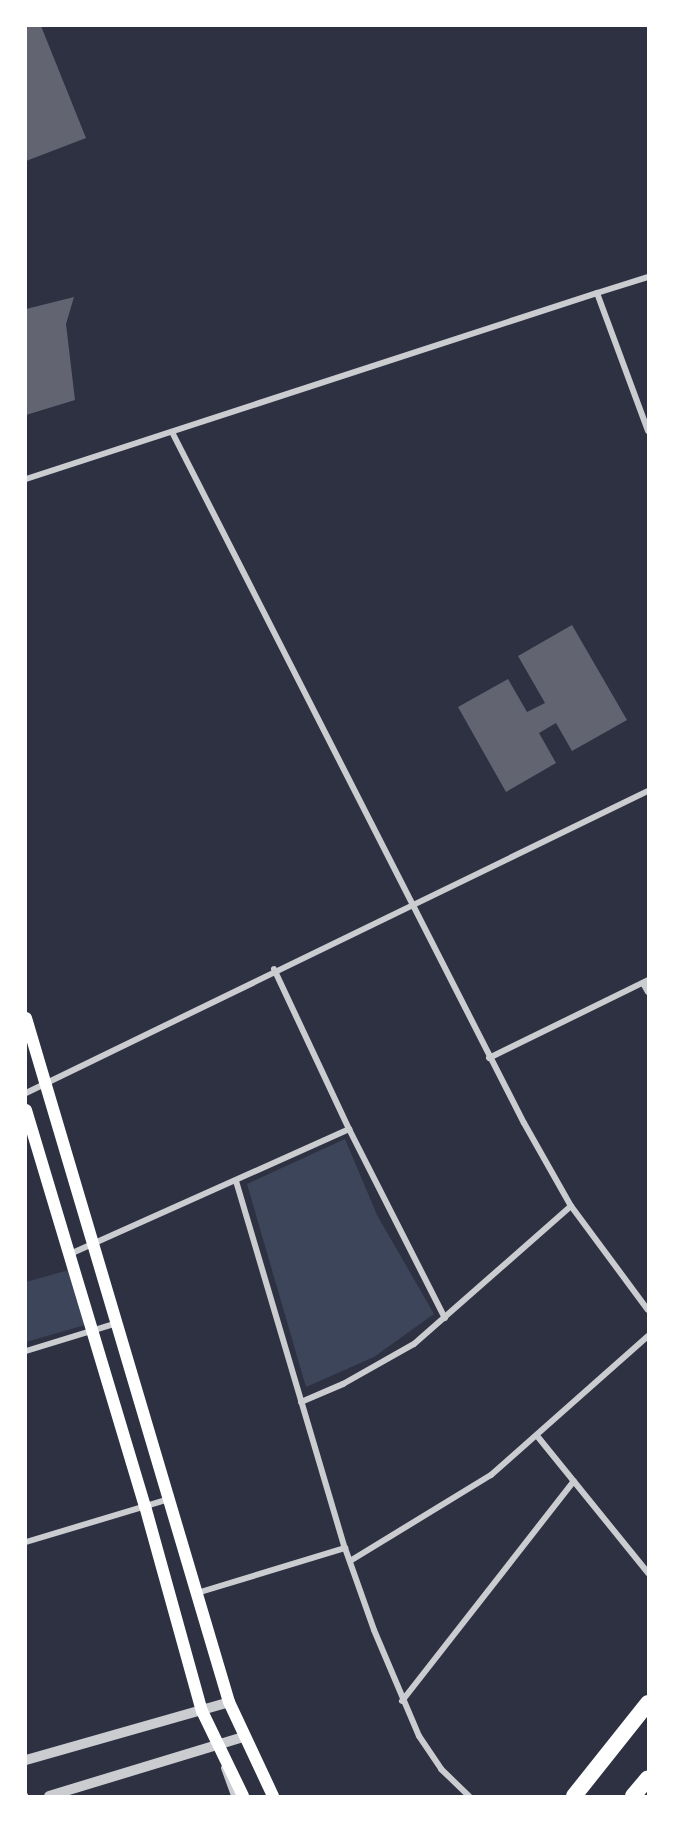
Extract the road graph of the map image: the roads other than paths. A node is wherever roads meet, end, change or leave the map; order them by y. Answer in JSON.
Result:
{"nodes":[{"id":1,"x":648,"y":277,"type":"edge"},
{"id":2,"x":597,"y":293,"type":"junction"},
{"id":3,"x":648,"y":431,"type":"edge"},
{"id":4,"x":172,"y":432,"type":"junction"},
{"id":5,"x":26,"y":479,"type":"edge"},
{"id":6,"x":648,"y":791,"type":"edge"},
{"id":7,"x":411,"y":903,"type":"junction"},
{"id":8,"x":274,"y":969,"type":"junction"},
{"id":9,"x":646,"y":982,"type":"edge"},
{"id":10,"x":648,"y":992,"type":"edge"},
{"id":11,"x":26,"y":1018,"type":"edge"},
{"id":12,"x":489,"y":1058,"type":"junction"},
{"id":13,"x":44,"y":1084,"type":"junction"},
{"id":14,"x":26,"y":1093,"type":"edge"},
{"id":15,"x":26,"y":1110,"type":"edge"},
{"id":16,"x":349,"y":1129,"type":"junction"},
{"id":17,"x":236,"y":1181,"type":"junction"},
{"id":18,"x":571,"y":1206,"type":"junction"},
{"id":19,"x":93,"y":1247,"type":"junction"},
{"id":20,"x":70,"y":1254,"type":"junction"},
{"id":21,"x":648,"y":1310,"type":"edge"},
{"id":22,"x":445,"y":1318,"type":"junction"},
{"id":23,"x":117,"y":1323,"type":"junction"},
{"id":24,"x":93,"y":1330,"type":"junction"},
{"id":25,"x":648,"y":1336,"type":"edge"},
{"id":26,"x":26,"y":1351,"type":"edge"},
{"id":27,"x":301,"y":1401,"type":"junction"},
{"id":28,"x":538,"y":1437,"type":"junction"},
{"id":29,"x":574,"y":1481,"type":"junction"},
{"id":30,"x":169,"y":1499,"type":"junction"},
{"id":31,"x":145,"y":1506,"type":"junction"},
{"id":32,"x":26,"y":1542,"type":"edge"},
{"id":33,"x":345,"y":1548,"type":"junction"},
{"id":34,"x":350,"y":1561,"type":"junction"},
{"id":35,"x":648,"y":1573,"type":"edge"},
{"id":36,"x":197,"y":1593,"type":"junction"},
{"id":37,"x":402,"y":1701,"type":"junction"},
{"id":38,"x":229,"y":1702,"type":"junction"},
{"id":39,"x":648,"y":1703,"type":"edge"},
{"id":40,"x":202,"y":1711,"type":"junction"},
{"id":41,"x":243,"y":1737,"type":"junction"},
{"id":42,"x":216,"y":1748,"type":"junction"},
{"id":43,"x":26,"y":1760,"type":"edge"},
{"id":44,"x":648,"y":1778,"type":"edge"},
{"id":45,"x":49,"y":1797,"type":"edge"},
{"id":46,"x":234,"y":1797,"type":"edge"},
{"id":47,"x":243,"y":1797,"type":"edge"},
{"id":48,"x":273,"y":1797,"type":"edge"},
{"id":49,"x":469,"y":1797,"type":"edge"},
{"id":50,"x":574,"y":1797,"type":"edge"},
{"id":51,"x":633,"y":1797,"type":"edge"}],
"edges":[{"from":1,"to":2,"type":"street"},
{"from":2,"to":3,"type":"street"},
{"from":2,"to":4,"type":"street"},
{"from":4,"to":5,"type":"street"},
{"from":4,"to":7,"type":"street"},
{"from":6,"to":7,"type":"street"},
{"from":7,"to":8,"type":"street"},
{"from":7,"to":12,"type":"street"},
{"from":8,"to":13,"type":"street"},
{"from":8,"to":16,"type":"street"},
{"from":9,"to":10,"type":"street"},
{"from":9,"to":12,"type":"street"},
{"from":11,"to":13,"type":"main road"},
{"from":12,"to":18,"type":"street"},
{"from":13,"to":14,"type":"street"},
{"from":13,"to":19,"type":"main road"},
{"from":15,"to":20,"type":"main road"},
{"from":16,"to":17,"type":"street"},
{"from":16,"to":22,"type":"street"},
{"from":17,"to":19,"type":"street"},
{"from":17,"to":27,"type":"street"},
{"from":18,"to":21,"type":"street"},
{"from":18,"to":22,"type":"street"},
{"from":19,"to":20,"type":"street"},
{"from":19,"to":23,"type":"main road"},
{"from":20,"to":24,"type":"main road"},
{"from":22,"to":27,"type":"street"},
{"from":23,"to":24,"type":"street"},
{"from":23,"to":30,"type":"main road"},
{"from":24,"to":26,"type":"street"},
{"from":24,"to":31,"type":"main road"},
{"from":25,"to":28,"type":"street"},
{"from":27,"to":33,"type":"street"},
{"from":28,"to":29,"type":"street"},
{"from":28,"to":34,"type":"street"},
{"from":29,"to":35,"type":"street"},
{"from":29,"to":37,"type":"street"},
{"from":30,"to":31,"type":"street"},
{"from":30,"to":36,"type":"main road"},
{"from":31,"to":32,"type":"street"},
{"from":31,"to":40,"type":"main road"},
{"from":33,"to":34,"type":"street"},
{"from":33,"to":36,"type":"street"},
{"from":34,"to":37,"type":"street"},
{"from":36,"to":38,"type":"main road"},
{"from":37,"to":49,"type":"street"},
{"from":38,"to":40,"type":"street"},
{"from":38,"to":41,"type":"main road"},
{"from":39,"to":50,"type":"highway"},
{"from":40,"to":42,"type":"main road"},
{"from":40,"to":43,"type":"street"},
{"from":41,"to":42,"type":"street"},
{"from":41,"to":48,"type":"main road"},
{"from":42,"to":45,"type":"street"},
{"from":42,"to":46,"type":"street"},
{"from":42,"to":47,"type":"main road"},
{"from":44,"to":51,"type":"highway"}]}
